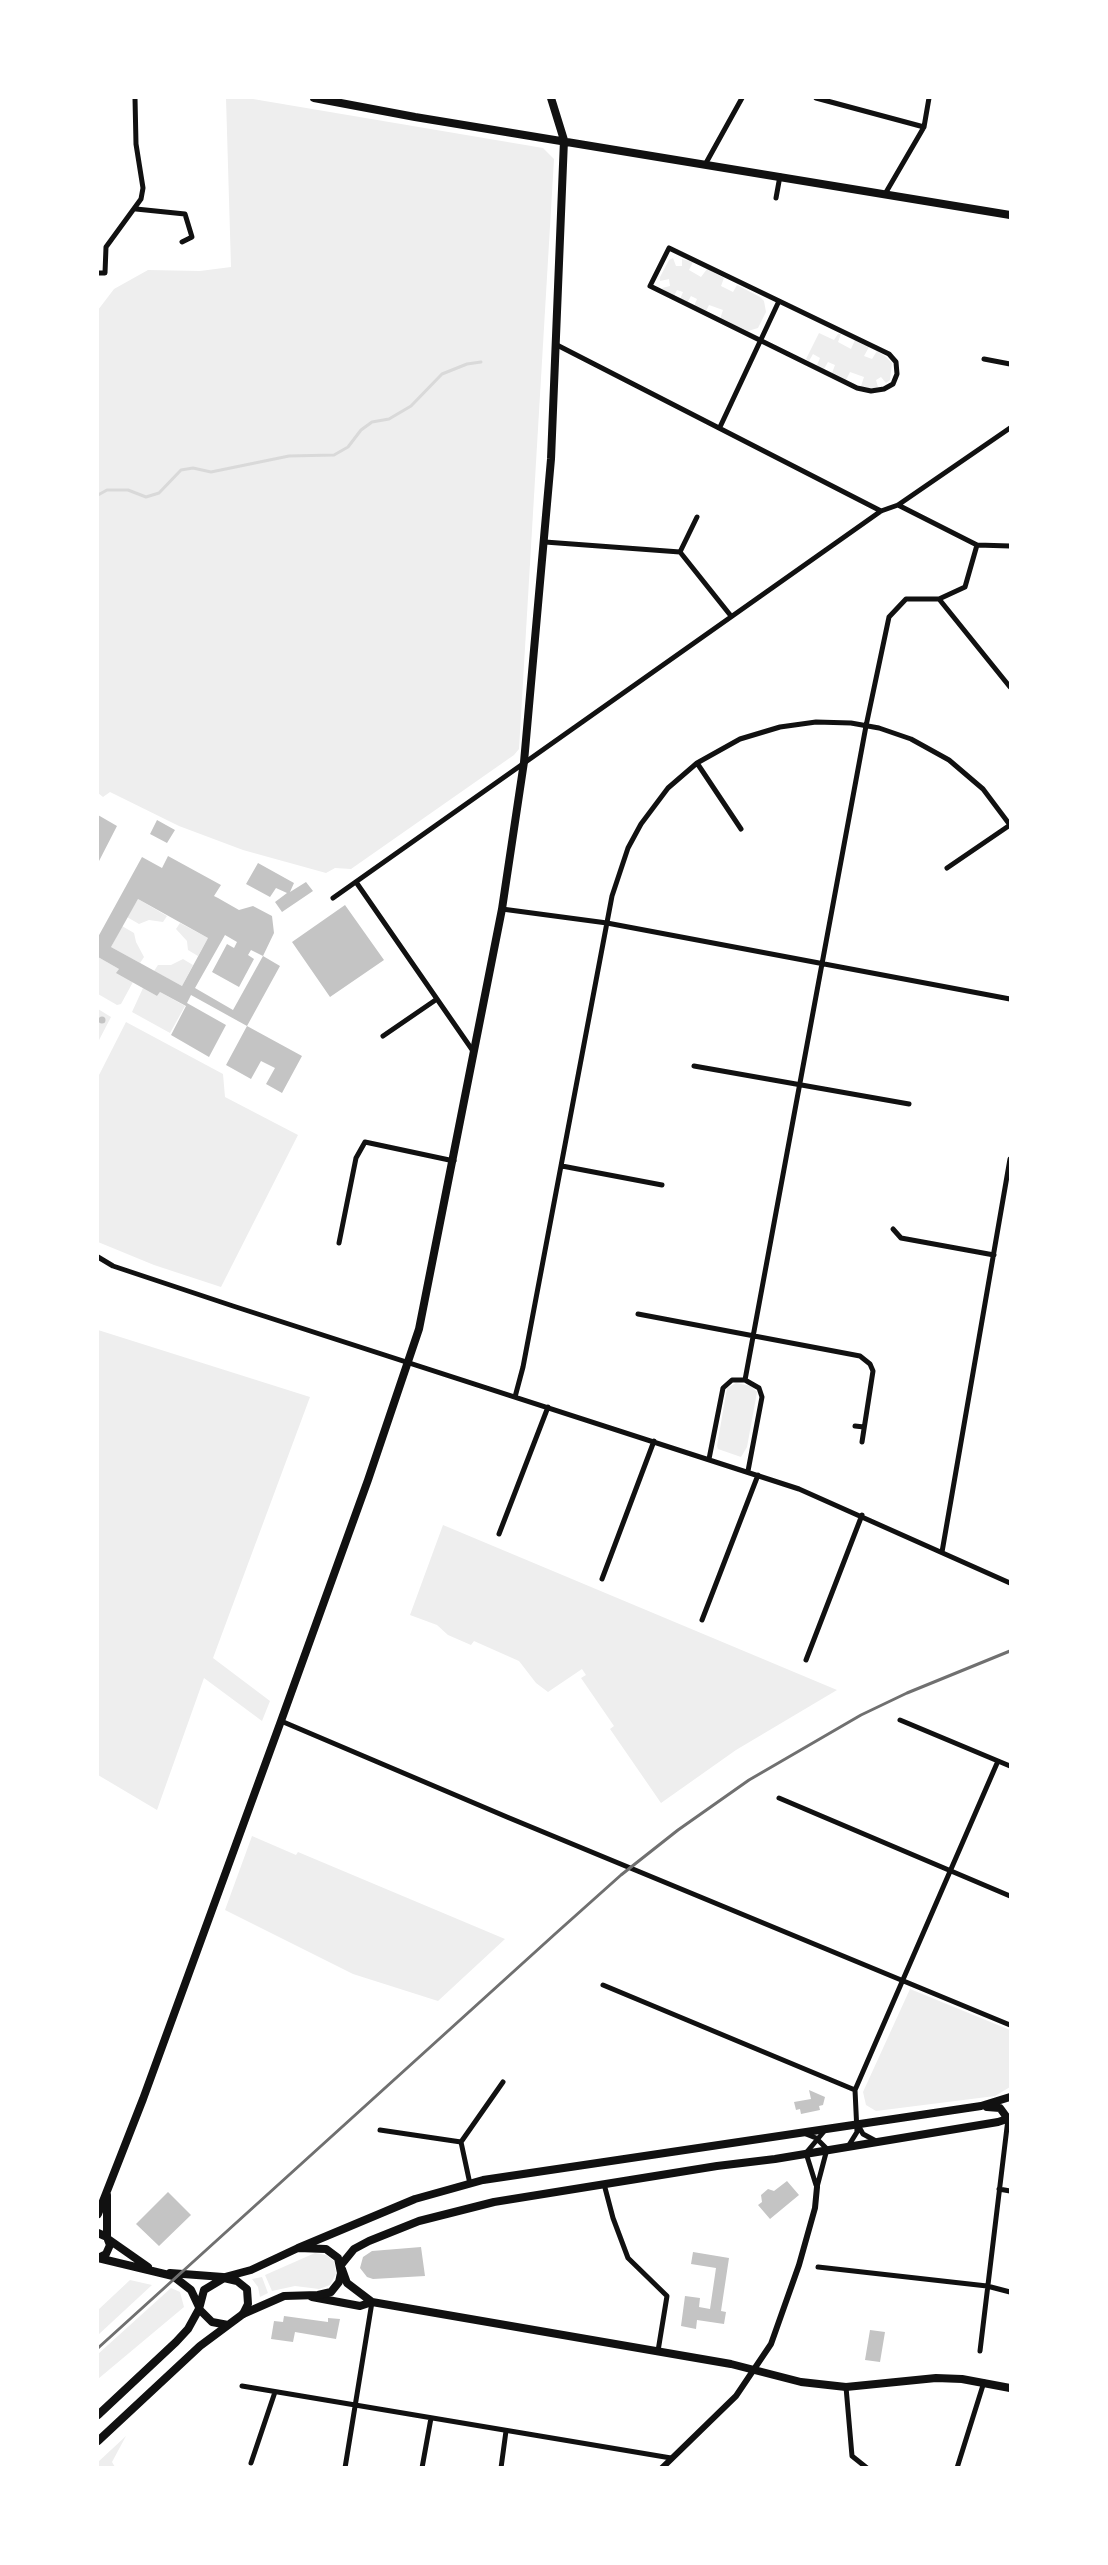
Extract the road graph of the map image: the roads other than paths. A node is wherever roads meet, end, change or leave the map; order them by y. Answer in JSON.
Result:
{"nodes":[{"id":1,"x":135,"y":98,"type":"edge"},
{"id":2,"x":314,"y":98,"type":"edge"},
{"id":3,"x":550,"y":98,"type":"edge"},
{"id":4,"x":742,"y":98,"type":"edge"},
{"id":5,"x":816,"y":98,"type":"edge"},
{"id":6,"x":929,"y":98,"type":"edge"},
{"id":7,"x":924,"y":127,"type":"junction"},
{"id":8,"x":564,"y":140,"type":"junction"},
{"id":9,"x":706,"y":163,"type":"junction"},
{"id":10,"x":780,"y":175,"type":"junction"},
{"id":11,"x":885,"y":194,"type":"junction"},
{"id":12,"x":776,"y":198,"type":"dead end"},
{"id":13,"x":136,"y":209,"type":"junction"},
{"id":14,"x":1011,"y":215,"type":"edge"},
{"id":15,"x":182,"y":242,"type":"dead end"},
{"id":16,"x":98,"y":273,"type":"edge"},
{"id":17,"x":753,"y":279,"type":"dead end"},
{"id":18,"x":749,"y":287,"type":"junction"},
{"id":19,"x":779,"y":301,"type":"junction"},
{"id":20,"x":759,"y":340,"type":"junction"},
{"id":21,"x":555,"y":344,"type":"junction"},
{"id":22,"x":984,"y":359,"type":"dead end"},
{"id":23,"x":1011,"y":364,"type":"edge"},
{"id":24,"x":720,"y":427,"type":"junction"},
{"id":25,"x":1011,"y":428,"type":"edge"},
{"id":26,"x":898,"y":505,"type":"junction"},
{"id":27,"x":881,"y":511,"type":"junction"},
{"id":28,"x":697,"y":517,"type":"dead end"},
{"id":29,"x":545,"y":542,"type":"junction"},
{"id":30,"x":977,"y":545,"type":"junction"},
{"id":31,"x":1011,"y":546,"type":"edge"},
{"id":32,"x":680,"y":552,"type":"junction"},
{"id":33,"x":939,"y":599,"type":"junction"},
{"id":34,"x":731,"y":616,"type":"junction"},
{"id":35,"x":1011,"y":687,"type":"edge"},
{"id":36,"x":866,"y":726,"type":"junction"},
{"id":37,"x":524,"y":762,"type":"junction"},
{"id":38,"x":697,"y":764,"type":"junction"},
{"id":39,"x":1010,"y":825,"type":"edge"},
{"id":40,"x":741,"y":830,"type":"dead end"},
{"id":41,"x":947,"y":868,"type":"dead end"},
{"id":42,"x":356,"y":882,"type":"junction"},
{"id":43,"x":333,"y":898,"type":"dead end"},
{"id":44,"x":502,"y":909,"type":"junction"},
{"id":45,"x":607,"y":923,"type":"junction"},
{"id":46,"x":821,"y":965,"type":"junction"},
{"id":47,"x":437,"y":999,"type":"junction"},
{"id":48,"x":1011,"y":999,"type":"edge"},
{"id":49,"x":383,"y":1036,"type":"dead end"},
{"id":50,"x":474,"y":1052,"type":"junction"},
{"id":51,"x":694,"y":1066,"type":"dead end"},
{"id":52,"x":799,"y":1085,"type":"junction"},
{"id":53,"x":909,"y":1104,"type":"dead end"},
{"id":54,"x":1011,"y":1159,"type":"edge"},
{"id":55,"x":454,"y":1161,"type":"junction"},
{"id":56,"x":562,"y":1166,"type":"junction"},
{"id":57,"x":662,"y":1185,"type":"dead end"},
{"id":58,"x":892,"y":1229,"type":"dead end"},
{"id":59,"x":339,"y":1243,"type":"dead end"},
{"id":60,"x":994,"y":1255,"type":"junction"},
{"id":61,"x":98,"y":1257,"type":"edge"},
{"id":62,"x":638,"y":1314,"type":"dead end"},
{"id":63,"x":753,"y":1335,"type":"junction"},
{"id":64,"x":409,"y":1363,"type":"junction"},
{"id":65,"x":745,"y":1380,"type":"junction"},
{"id":66,"x":515,"y":1397,"type":"junction"},
{"id":67,"x":548,"y":1407,"type":"junction"},
{"id":68,"x":855,"y":1426,"type":"dead end"},
{"id":69,"x":864,"y":1427,"type":"junction"},
{"id":70,"x":654,"y":1441,"type":"junction"},
{"id":71,"x":862,"y":1442,"type":"dead end"},
{"id":72,"x":709,"y":1459,"type":"junction"},
{"id":73,"x":748,"y":1471,"type":"junction"},
{"id":74,"x":758,"y":1474,"type":"junction"},
{"id":75,"x":862,"y":1515,"type":"junction"},
{"id":76,"x":499,"y":1534,"type":"dead end"},
{"id":77,"x":942,"y":1552,"type":"junction"},
{"id":78,"x":602,"y":1579,"type":"dead end"},
{"id":79,"x":1011,"y":1583,"type":"edge"},
{"id":80,"x":702,"y":1620,"type":"dead end"},
{"id":81,"x":806,"y":1660,"type":"dead end"},
{"id":82,"x":900,"y":1720,"type":"dead end"},
{"id":83,"x":281,"y":1721,"type":"junction"},
{"id":84,"x":998,"y":1761,"type":"junction"},
{"id":85,"x":1011,"y":1766,"type":"edge"},
{"id":86,"x":778,"y":1798,"type":"dead end"},
{"id":87,"x":950,"y":1871,"type":"junction"},
{"id":88,"x":1011,"y":1896,"type":"edge"},
{"id":89,"x":903,"y":1981,"type":"junction"},
{"id":90,"x":603,"y":1985,"type":"dead end"},
{"id":91,"x":1011,"y":2025,"type":"edge"},
{"id":92,"x":503,"y":2082,"type":"dead end"},
{"id":93,"x":855,"y":2090,"type":"junction"},
{"id":94,"x":1011,"y":2097,"type":"edge"},
{"id":95,"x":981,"y":2106,"type":"junction"},
{"id":96,"x":1009,"y":2119,"type":"edge"},
{"id":97,"x":858,"y":2123,"type":"junction"},
{"id":98,"x":826,"y":2129,"type":"junction"},
{"id":99,"x":380,"y":2130,"type":"dead end"},
{"id":100,"x":802,"y":2132,"type":"junction"},
{"id":101,"x":816,"y":2138,"type":"junction"},
{"id":102,"x":876,"y":2141,"type":"junction"},
{"id":103,"x":462,"y":2142,"type":"junction"},
{"id":104,"x":849,"y":2145,"type":"junction"},
{"id":105,"x":827,"y":2149,"type":"junction"},
{"id":106,"x":806,"y":2152,"type":"junction"},
{"id":107,"x":470,"y":2184,"type":"junction"},
{"id":108,"x":604,"y":2184,"type":"junction"},
{"id":109,"x":817,"y":2187,"type":"junction"},
{"id":110,"x":999,"y":2189,"type":"junction"},
{"id":111,"x":1011,"y":2191,"type":"edge"},
{"id":112,"x":107,"y":2192,"type":"junction"},
{"id":113,"x":98,"y":2214,"type":"edge"},
{"id":114,"x":98,"y":2233,"type":"edge"},
{"id":115,"x":108,"y":2238,"type":"junction"},
{"id":116,"x":298,"y":2248,"type":"junction"},
{"id":117,"x":98,"y":2258,"type":"edge"},
{"id":118,"x":341,"y":2267,"type":"junction"},
{"id":119,"x":818,"y":2267,"type":"dead end"},
{"id":120,"x":151,"y":2269,"type":"junction"},
{"id":121,"x":164,"y":2272,"type":"junction"},
{"id":122,"x":224,"y":2277,"type":"junction"},
{"id":123,"x":987,"y":2286,"type":"junction"},
{"id":124,"x":1011,"y":2292,"type":"edge"},
{"id":125,"x":306,"y":2296,"type":"junction"},
{"id":126,"x":372,"y":2302,"type":"junction"},
{"id":127,"x":199,"y":2308,"type":"junction"},
{"id":128,"x":243,"y":2314,"type":"junction"},
{"id":129,"x":228,"y":2325,"type":"junction"},
{"id":130,"x":658,"y":2351,"type":"junction"},
{"id":131,"x":980,"y":2351,"type":"dead end"},
{"id":132,"x":755,"y":2370,"type":"junction"},
{"id":133,"x":984,"y":2382,"type":"junction"},
{"id":134,"x":242,"y":2386,"type":"dead end"},
{"id":135,"x":846,"y":2387,"type":"junction"},
{"id":136,"x":1011,"y":2388,"type":"edge"},
{"id":137,"x":275,"y":2392,"type":"junction"},
{"id":138,"x":354,"y":2405,"type":"junction"},
{"id":139,"x":98,"y":2415,"type":"edge"},
{"id":140,"x":431,"y":2418,"type":"junction"},
{"id":141,"x":506,"y":2431,"type":"junction"},
{"id":142,"x":98,"y":2441,"type":"edge"},
{"id":143,"x":671,"y":2458,"type":"junction"},
{"id":144,"x":251,"y":2463,"type":"dead end"},
{"id":145,"x":345,"y":2468,"type":"edge"},
{"id":146,"x":422,"y":2468,"type":"edge"},
{"id":147,"x":501,"y":2468,"type":"edge"},
{"id":148,"x":662,"y":2468,"type":"edge"},
{"id":149,"x":867,"y":2468,"type":"edge"},
{"id":150,"x":957,"y":2468,"type":"edge"}],
"edges":[{"from":1,"to":13,"type":"street"},
{"from":2,"to":8,"type":"main road"},
{"from":3,"to":8,"type":"main road"},
{"from":4,"to":9,"type":"street"},
{"from":5,"to":7,"type":"street"},
{"from":6,"to":7,"type":"street"},
{"from":7,"to":11,"type":"street"},
{"from":8,"to":9,"type":"main road"},
{"from":8,"to":21,"type":"main road"},
{"from":9,"to":10,"type":"main road"},
{"from":10,"to":11,"type":"main road"},
{"from":10,"to":12,"type":"street"},
{"from":11,"to":14,"type":"main road"},
{"from":13,"to":15,"type":"street"},
{"from":13,"to":16,"type":"street"},
{"from":17,"to":18,"type":"street"},
{"from":18,"to":19,"type":"street"},
{"from":18,"to":20,"type":"street"},
{"from":19,"to":20,"type":"street"},
{"from":19,"to":20,"type":"street"},
{"from":20,"to":24,"type":"street"},
{"from":21,"to":24,"type":"street"},
{"from":21,"to":29,"type":"main road"},
{"from":22,"to":23,"type":"street"},
{"from":24,"to":27,"type":"street"},
{"from":25,"to":26,"type":"street"},
{"from":26,"to":27,"type":"street"},
{"from":26,"to":30,"type":"street"},
{"from":27,"to":34,"type":"street"},
{"from":28,"to":32,"type":"street"},
{"from":29,"to":32,"type":"street"},
{"from":29,"to":37,"type":"main road"},
{"from":30,"to":31,"type":"street"},
{"from":30,"to":33,"type":"street"},
{"from":32,"to":34,"type":"street"},
{"from":33,"to":35,"type":"street"},
{"from":33,"to":36,"type":"street"},
{"from":34,"to":37,"type":"street"},
{"from":36,"to":38,"type":"street"},
{"from":36,"to":39,"type":"street"},
{"from":36,"to":46,"type":"street"},
{"from":37,"to":42,"type":"street"},
{"from":37,"to":44,"type":"main road"},
{"from":38,"to":40,"type":"street"},
{"from":38,"to":45,"type":"street"},
{"from":39,"to":41,"type":"street"},
{"from":42,"to":43,"type":"street"},
{"from":42,"to":47,"type":"street"},
{"from":44,"to":45,"type":"street"},
{"from":44,"to":50,"type":"main road"},
{"from":45,"to":46,"type":"street"},
{"from":45,"to":56,"type":"street"},
{"from":46,"to":48,"type":"street"},
{"from":46,"to":52,"type":"street"},
{"from":47,"to":49,"type":"street"},
{"from":47,"to":50,"type":"street"},
{"from":50,"to":55,"type":"main road"},
{"from":51,"to":52,"type":"street"},
{"from":52,"to":53,"type":"street"},
{"from":52,"to":63,"type":"street"},
{"from":54,"to":60,"type":"street"},
{"from":55,"to":59,"type":"street"},
{"from":55,"to":64,"type":"main road"},
{"from":56,"to":57,"type":"street"},
{"from":56,"to":66,"type":"street"},
{"from":58,"to":60,"type":"street"},
{"from":60,"to":77,"type":"street"},
{"from":61,"to":64,"type":"street"},
{"from":62,"to":63,"type":"street"},
{"from":63,"to":65,"type":"street"},
{"from":63,"to":69,"type":"street"},
{"from":64,"to":66,"type":"street"},
{"from":64,"to":83,"type":"main road"},
{"from":65,"to":72,"type":"street"},
{"from":65,"to":73,"type":"street"},
{"from":66,"to":67,"type":"street"},
{"from":67,"to":70,"type":"street"},
{"from":67,"to":76,"type":"street"},
{"from":68,"to":69,"type":"street"},
{"from":69,"to":71,"type":"street"},
{"from":70,"to":72,"type":"street"},
{"from":70,"to":78,"type":"street"},
{"from":72,"to":73,"type":"street"},
{"from":73,"to":74,"type":"street"},
{"from":74,"to":75,"type":"street"},
{"from":74,"to":80,"type":"street"},
{"from":75,"to":77,"type":"street"},
{"from":75,"to":81,"type":"street"},
{"from":77,"to":79,"type":"street"},
{"from":82,"to":84,"type":"street"},
{"from":83,"to":89,"type":"street"},
{"from":83,"to":112,"type":"main road"},
{"from":84,"to":85,"type":"street"},
{"from":84,"to":87,"type":"street"},
{"from":86,"to":87,"type":"street"},
{"from":87,"to":88,"type":"street"},
{"from":87,"to":89,"type":"street"},
{"from":89,"to":91,"type":"street"},
{"from":89,"to":93,"type":"street"},
{"from":90,"to":93,"type":"street"},
{"from":92,"to":103,"type":"street"},
{"from":93,"to":97,"type":"street"},
{"from":94,"to":95,"type":"main road"},
{"from":95,"to":96,"type":"main road"},
{"from":95,"to":97,"type":"main road"},
{"from":96,"to":102,"type":"main road"},
{"from":96,"to":110,"type":"street"},
{"from":97,"to":98,"type":"main road"},
{"from":97,"to":102,"type":"street"},
{"from":97,"to":104,"type":"street"},
{"from":98,"to":100,"type":"main road"},
{"from":98,"to":101,"type":"street"},
{"from":99,"to":103,"type":"street"},
{"from":100,"to":101,"type":"street"},
{"from":100,"to":107,"type":"main road"},
{"from":101,"to":105,"type":"street"},
{"from":101,"to":106,"type":"street"},
{"from":102,"to":104,"type":"main road"},
{"from":103,"to":107,"type":"street"},
{"from":104,"to":105,"type":"main road"},
{"from":105,"to":106,"type":"main road"},
{"from":105,"to":109,"type":"street"},
{"from":106,"to":108,"type":"main road"},
{"from":106,"to":109,"type":"street"},
{"from":107,"to":116,"type":"main road"},
{"from":108,"to":118,"type":"main road"},
{"from":108,"to":130,"type":"street"},
{"from":109,"to":132,"type":"street"},
{"from":110,"to":111,"type":"street"},
{"from":110,"to":123,"type":"street"},
{"from":112,"to":113,"type":"main road"},
{"from":112,"to":115,"type":"main road"},
{"from":114,"to":115,"type":"main road"},
{"from":115,"to":117,"type":"main road"},
{"from":115,"to":120,"type":"main road"},
{"from":116,"to":118,"type":"main road"},
{"from":116,"to":122,"type":"main road"},
{"from":117,"to":120,"type":"main road"},
{"from":118,"to":125,"type":"main road"},
{"from":118,"to":126,"type":"main road"},
{"from":119,"to":123,"type":"street"},
{"from":120,"to":121,"type":"main road"},
{"from":121,"to":122,"type":"main road"},
{"from":121,"to":127,"type":"main road"},
{"from":122,"to":127,"type":"main road"},
{"from":122,"to":128,"type":"main road"},
{"from":123,"to":124,"type":"street"},
{"from":123,"to":131,"type":"street"},
{"from":125,"to":126,"type":"main road"},
{"from":125,"to":128,"type":"main road"},
{"from":126,"to":130,"type":"main road"},
{"from":126,"to":138,"type":"street"},
{"from":127,"to":129,"type":"main road"},
{"from":127,"to":139,"type":"main road"},
{"from":128,"to":129,"type":"main road"},
{"from":129,"to":142,"type":"main road"},
{"from":130,"to":132,"type":"main road"},
{"from":132,"to":135,"type":"main road"},
{"from":132,"to":143,"type":"street"},
{"from":133,"to":135,"type":"main road"},
{"from":133,"to":136,"type":"main road"},
{"from":133,"to":150,"type":"street"},
{"from":134,"to":137,"type":"street"},
{"from":135,"to":149,"type":"street"},
{"from":137,"to":138,"type":"street"},
{"from":137,"to":144,"type":"street"},
{"from":138,"to":140,"type":"street"},
{"from":138,"to":145,"type":"street"},
{"from":140,"to":141,"type":"street"},
{"from":140,"to":146,"type":"street"},
{"from":141,"to":143,"type":"street"},
{"from":141,"to":147,"type":"street"},
{"from":143,"to":148,"type":"street"}]}
